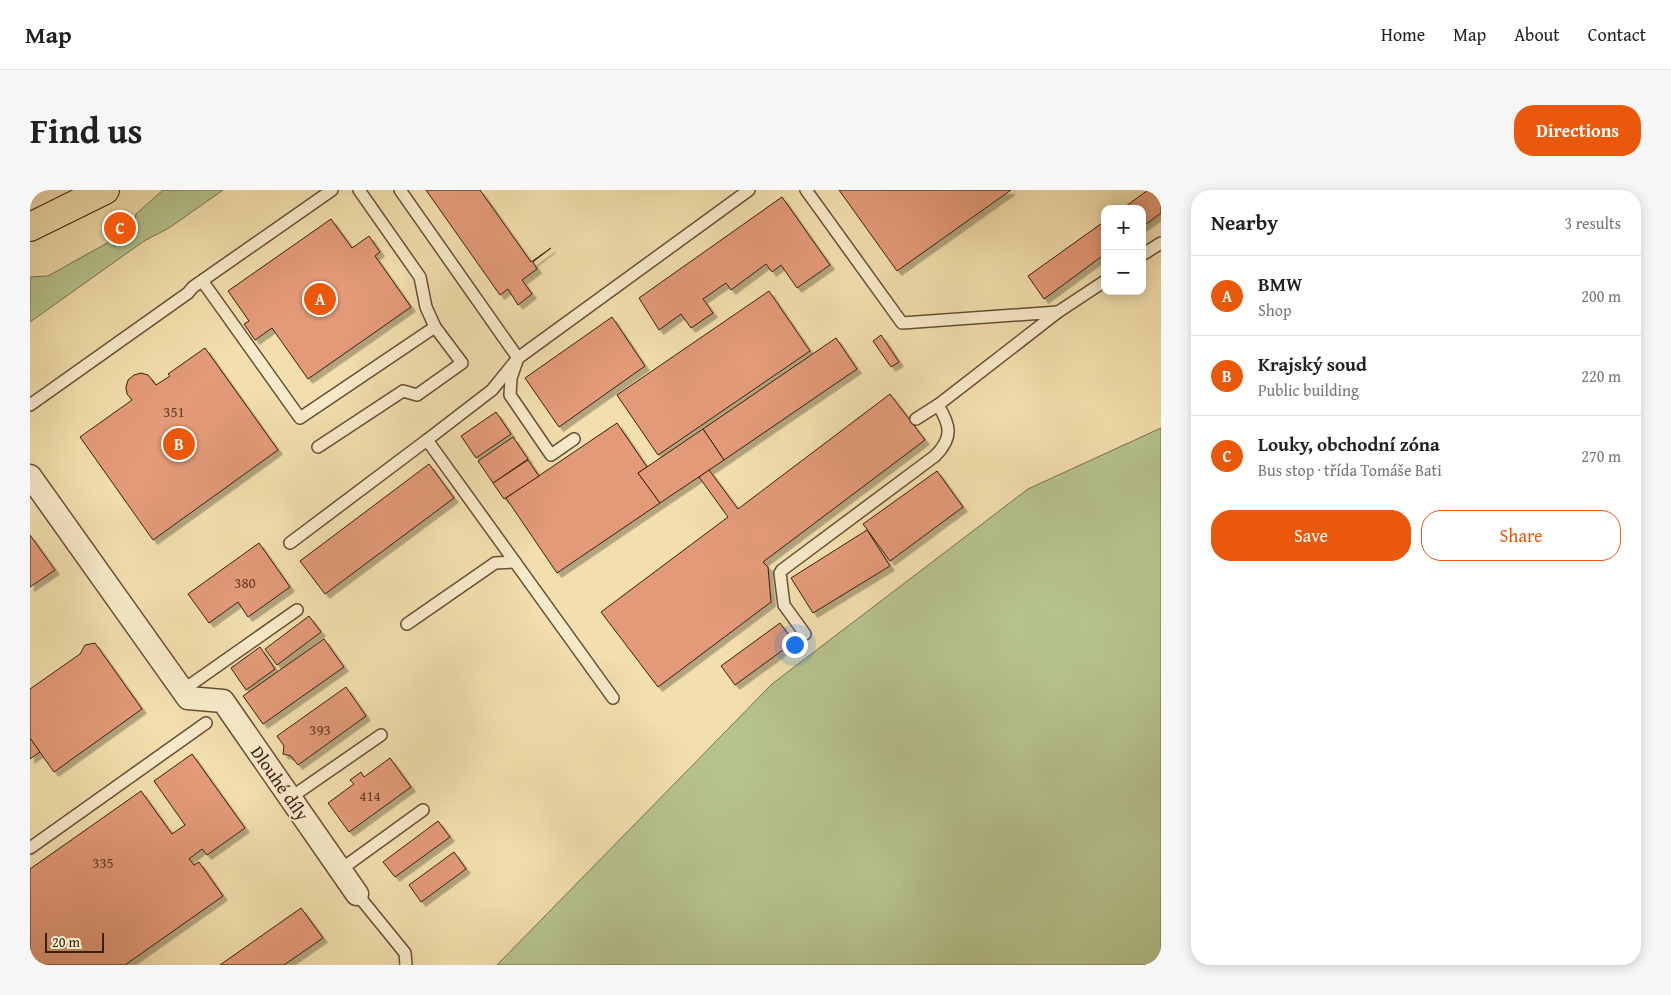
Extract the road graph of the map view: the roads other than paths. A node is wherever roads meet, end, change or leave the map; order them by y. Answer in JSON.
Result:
{"nodes":[{"id":1,"x":105,"y":190,"type":"edge"},
{"id":2,"x":332,"y":190,"type":"edge"},
{"id":3,"x":359,"y":190,"type":"edge"},
{"id":4,"x":400,"y":190,"type":"edge"},
{"id":5,"x":749,"y":190,"type":"edge"},
{"id":6,"x":806,"y":190,"type":"edge"},
{"id":7,"x":30,"y":228,"type":"edge"},
{"id":8,"x":1161,"y":243,"type":"edge"},
{"id":9,"x":1146,"y":252,"type":"edge"},
{"id":10,"x":203,"y":282,"type":"junction"},
{"id":11,"x":1101,"y":283,"type":"edge"},
{"id":12,"x":1058,"y":312,"type":"junction"},
{"id":13,"x":435,"y":327,"type":"junction"},
{"id":14,"x":518,"y":358,"type":"junction"},
{"id":15,"x":30,"y":405,"type":"edge"},
{"id":16,"x":938,"y":405,"type":"junction"},
{"id":17,"x":916,"y":419,"type":"dead end"},
{"id":18,"x":574,"y":439,"type":"dead end"},
{"id":19,"x":427,"y":440,"type":"junction"},
{"id":20,"x":318,"y":447,"type":"dead end"},
{"id":21,"x":30,"y":476,"type":"edge"},
{"id":22,"x":290,"y":543,"type":"dead end"},
{"id":23,"x":515,"y":562,"type":"junction"},
{"id":24,"x":297,"y":610,"type":"dead end"},
{"id":25,"x":407,"y":624,"type":"dead end"},
{"id":26,"x":804,"y":634,"type":"dead end"},
{"id":27,"x":186,"y":694,"type":"junction"},
{"id":28,"x":613,"y":698,"type":"dead end"},
{"id":29,"x":206,"y":723,"type":"dead end"},
{"id":30,"x":381,"y":735,"type":"dead end"},
{"id":31,"x":290,"y":798,"type":"junction"},
{"id":32,"x":423,"y":810,"type":"dead end"},
{"id":33,"x":30,"y":848,"type":"edge"},
{"id":34,"x":340,"y":870,"type":"junction"},
{"id":35,"x":357,"y":894,"type":"joint"},
{"id":36,"x":406,"y":965,"type":"edge"}],
"edges":[{"from":1,"to":7,"type":"main road"},
{"from":2,"to":10,"type":"lane"},
{"from":3,"to":13,"type":"lane"},
{"from":4,"to":14,"type":"lane"},
{"from":5,"to":14,"type":"lane"},
{"from":6,"to":12,"type":"lane"},
{"from":8,"to":9,"type":"lane"},
{"from":10,"to":13,"type":"lane"},
{"from":10,"to":15,"type":"lane"},
{"from":11,"to":12,"type":"lane"},
{"from":12,"to":16,"type":"lane"},
{"from":13,"to":20,"type":"lane"},
{"from":14,"to":18,"type":"lane"},
{"from":14,"to":19,"type":"lane"},
{"from":16,"to":17,"type":"lane"},
{"from":16,"to":26,"type":"lane"},
{"from":19,"to":22,"type":"lane"},
{"from":19,"to":23,"type":"lane"},
{"from":21,"to":27,"type":"street"},
{"from":23,"to":25,"type":"lane"},
{"from":23,"to":28,"type":"lane"},
{"from":24,"to":27,"type":"lane"},
{"from":27,"to":31,"type":"street","name":"Dlouhé díly"},
{"from":29,"to":33,"type":"lane"},
{"from":30,"to":31,"type":"lane"},
{"from":31,"to":34,"type":"street","name":"Dlouhé díly"},
{"from":32,"to":34,"type":"lane"},
{"from":34,"to":35,"type":"street","name":"Dlouhé díly"},
{"from":35,"to":36,"type":"lane"}]}
